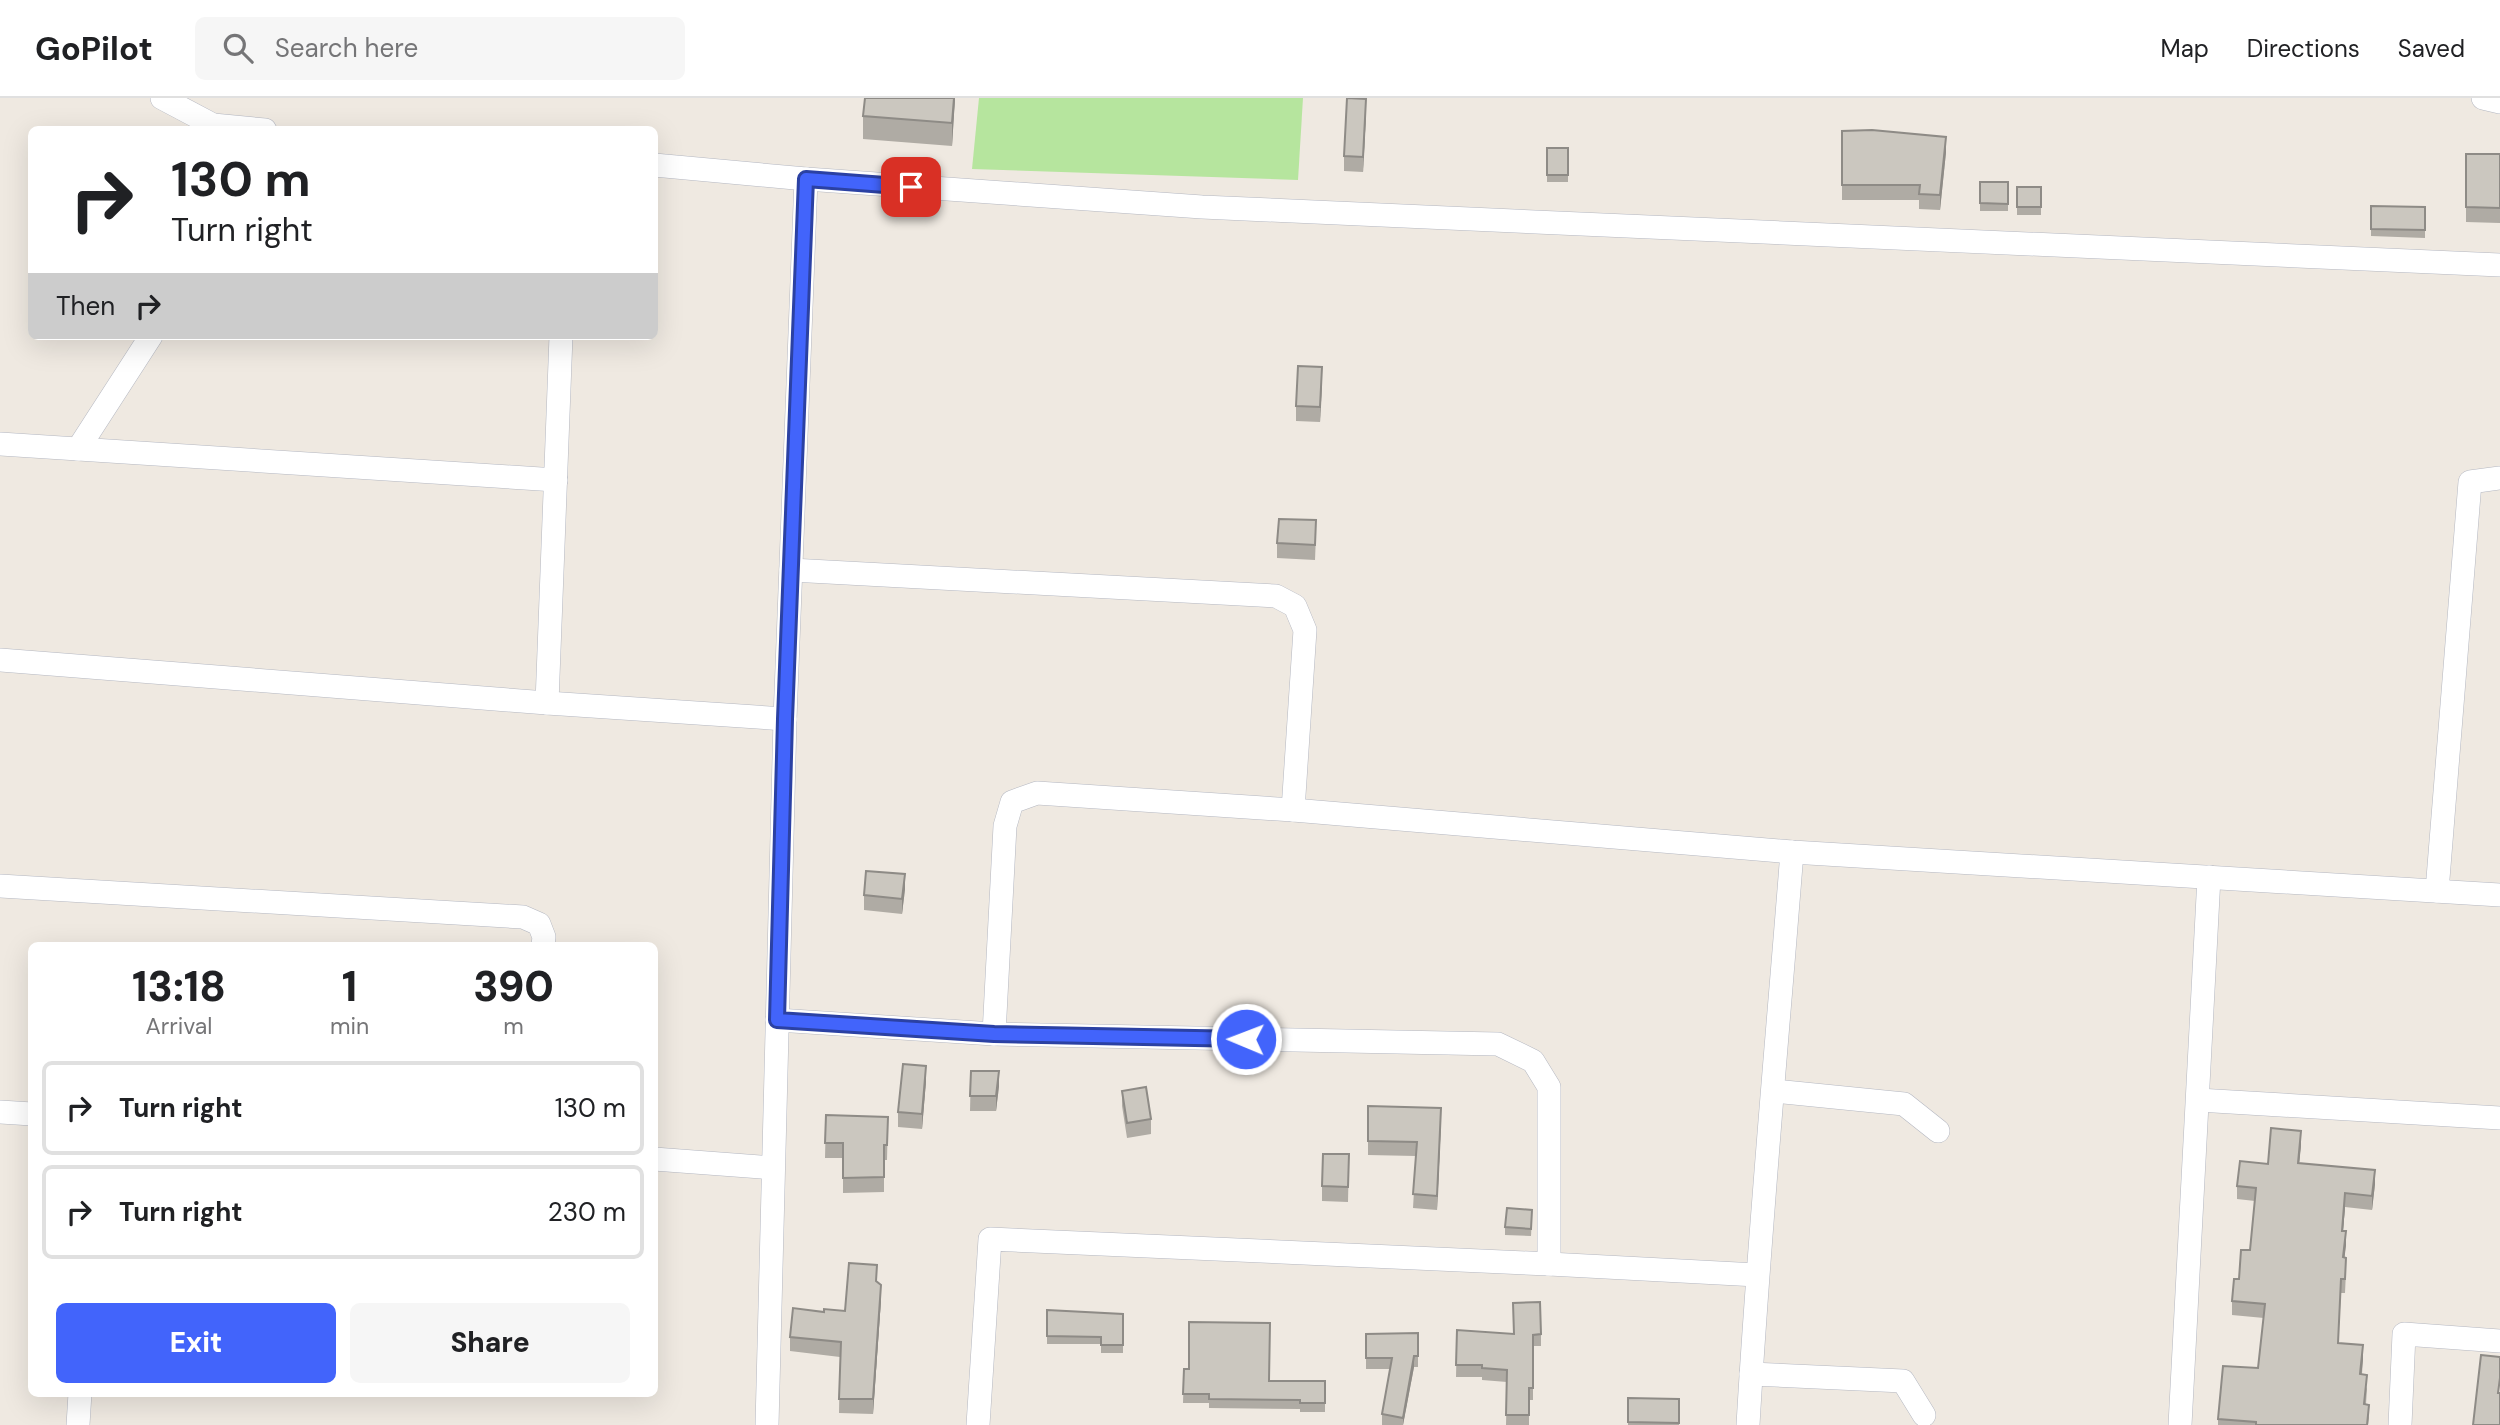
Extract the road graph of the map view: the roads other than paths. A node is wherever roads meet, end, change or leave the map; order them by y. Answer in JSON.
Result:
{"nodes":[{"id":1,"x":162,"y":98,"type":"edge"},
{"id":2,"x":2483,"y":98,"type":"edge"},
{"id":3,"x":2500,"y":102,"type":"edge"},
{"id":4,"x":223,"y":126,"type":"edge"},
{"id":5,"x":658,"y":165,"type":"edge"},
{"id":6,"x":806,"y":179,"type":"junction"},
{"id":7,"x":2500,"y":265,"type":"edge"},
{"id":8,"x":148,"y":340,"type":"edge"},
{"id":9,"x":561,"y":340,"type":"edge"},
{"id":10,"x":0,"y":444,"type":"edge"},
{"id":11,"x":78,"y":449,"type":"junction"},
{"id":12,"x":2500,"y":478,"type":"edge"},
{"id":13,"x":556,"y":480,"type":"junction"},
{"id":14,"x":791,"y":570,"type":"junction"},
{"id":15,"x":0,"y":660,"type":"edge"},
{"id":16,"x":547,"y":703,"type":"junction"},
{"id":17,"x":785,"y":719,"type":"junction"},
{"id":18,"x":1293,"y":810,"type":"junction"},
{"id":19,"x":1792,"y":852,"type":"junction"},
{"id":20,"x":2209,"y":877,"type":"junction"},
{"id":21,"x":0,"y":886,"type":"edge"},
{"id":22,"x":2437,"y":891,"type":"junction"},
{"id":23,"x":2500,"y":895,"type":"edge"},
{"id":24,"x":543,"y":942,"type":"edge"},
{"id":25,"x":777,"y":1020,"type":"junction"},
{"id":26,"x":994,"y":1034,"type":"junction"},
{"id":27,"x":1774,"y":1091,"type":"junction"},
{"id":28,"x":2198,"y":1100,"type":"junction"},
{"id":29,"x":0,"y":1112,"type":"edge"},
{"id":30,"x":28,"y":1114,"type":"edge"},
{"id":31,"x":2500,"y":1118,"type":"edge"},
{"id":32,"x":1938,"y":1131,"type":"dead end"},
{"id":33,"x":658,"y":1159,"type":"edge"},
{"id":34,"x":774,"y":1168,"type":"junction"},
{"id":35,"x":1549,"y":1264,"type":"junction"},
{"id":36,"x":1756,"y":1275,"type":"junction"},
{"id":37,"x":2500,"y":1340,"type":"edge"},
{"id":38,"x":1751,"y":1374,"type":"junction"},
{"id":39,"x":80,"y":1397,"type":"edge"},
{"id":40,"x":1924,"y":1415,"type":"dead end"},
{"id":41,"x":78,"y":1425,"type":"edge"},
{"id":42,"x":767,"y":1425,"type":"edge"},
{"id":43,"x":978,"y":1425,"type":"edge"},
{"id":44,"x":1748,"y":1425,"type":"edge"},
{"id":45,"x":2180,"y":1425,"type":"edge"},
{"id":46,"x":2400,"y":1425,"type":"edge"}],
"edges":[{"from":1,"to":4,"type":"street"},
{"from":2,"to":3,"type":"street"},
{"from":5,"to":6,"type":"street"},
{"from":6,"to":7,"type":"street"},
{"from":6,"to":14,"type":"street"},
{"from":8,"to":11,"type":"street"},
{"from":9,"to":13,"type":"street"},
{"from":10,"to":11,"type":"street"},
{"from":11,"to":13,"type":"street"},
{"from":12,"to":22,"type":"street"},
{"from":13,"to":16,"type":"street"},
{"from":14,"to":17,"type":"street"},
{"from":14,"to":18,"type":"street"},
{"from":15,"to":16,"type":"street"},
{"from":16,"to":17,"type":"street"},
{"from":17,"to":25,"type":"street"},
{"from":18,"to":19,"type":"street"},
{"from":18,"to":26,"type":"street"},
{"from":19,"to":20,"type":"street"},
{"from":19,"to":27,"type":"street"},
{"from":20,"to":22,"type":"street"},
{"from":20,"to":28,"type":"street"},
{"from":21,"to":24,"type":"street"},
{"from":22,"to":23,"type":"street"},
{"from":25,"to":26,"type":"street"},
{"from":25,"to":34,"type":"street"},
{"from":26,"to":35,"type":"street"},
{"from":27,"to":32,"type":"street"},
{"from":27,"to":36,"type":"street"},
{"from":28,"to":31,"type":"street"},
{"from":28,"to":45,"type":"street"},
{"from":29,"to":30,"type":"street"},
{"from":33,"to":34,"type":"street"},
{"from":34,"to":42,"type":"street"},
{"from":35,"to":36,"type":"street"},
{"from":35,"to":43,"type":"street"},
{"from":36,"to":38,"type":"street"},
{"from":37,"to":46,"type":"street"},
{"from":38,"to":40,"type":"street"},
{"from":38,"to":44,"type":"street"},
{"from":39,"to":41,"type":"street"}]}
